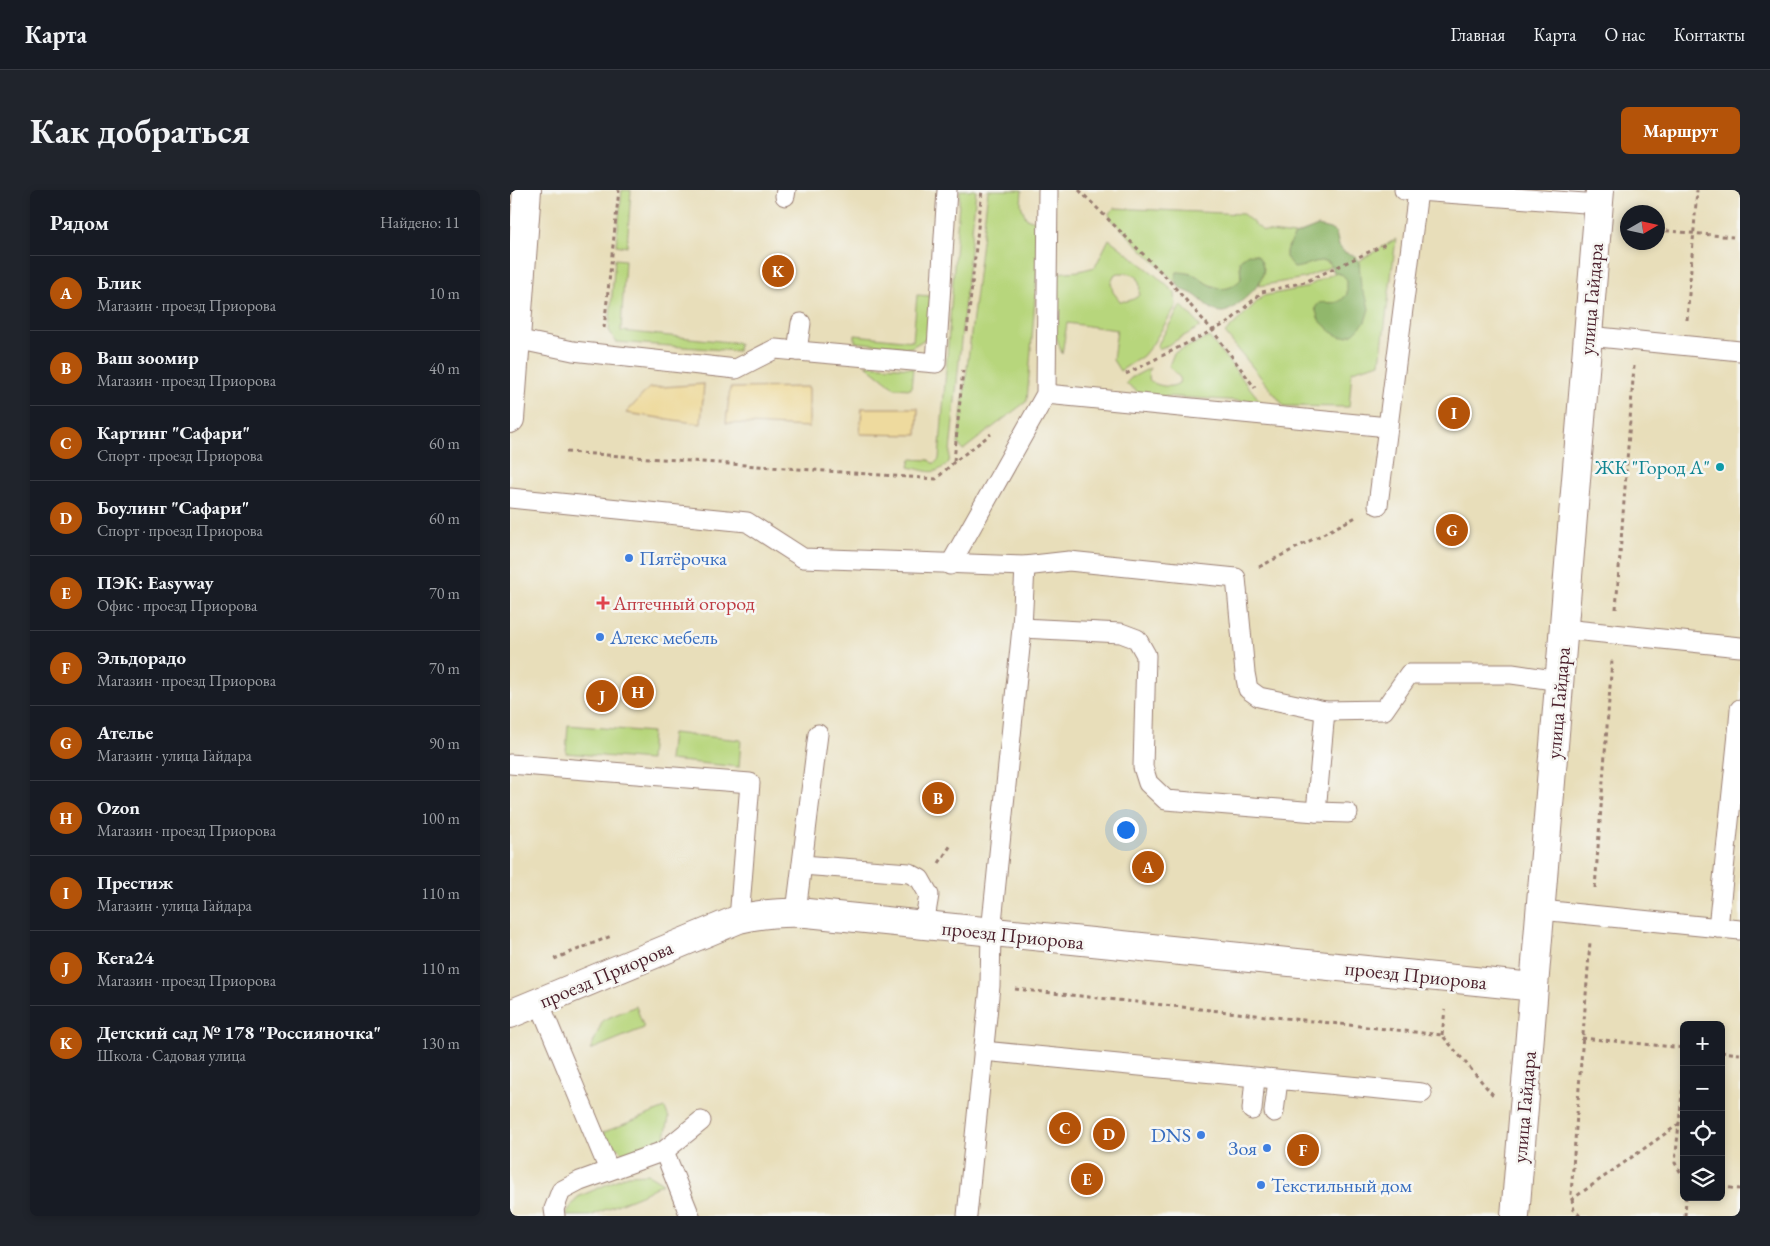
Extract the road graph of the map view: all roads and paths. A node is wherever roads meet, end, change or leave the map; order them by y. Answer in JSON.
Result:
{"nodes":[{"id":1,"x":527,"y":190,"type":"edge"},
{"id":2,"x":619,"y":190,"type":"edge"},
{"id":3,"x":947,"y":190,"type":"edge"},
{"id":4,"x":982,"y":190,"type":"edge"},
{"id":5,"x":1048,"y":190,"type":"edge"},
{"id":6,"x":1079,"y":190,"type":"edge"},
{"id":7,"x":1697,"y":190,"type":"edge"},
{"id":8,"x":1411,"y":191,"type":"edge"},
{"id":9,"x":1599,"y":197,"type":"edge"},
{"id":10,"x":1413,"y":231,"type":"junction"},
{"id":11,"x":1665,"y":231,"type":"edge"},
{"id":12,"x":1693,"y":233,"type":"junction"},
{"id":13,"x":1733,"y":237,"type":"dead end"},
{"id":14,"x":802,"y":323,"type":"dead end"},
{"id":15,"x":1213,"y":331,"type":"junction"},
{"id":16,"x":966,"y":336,"type":"dead end"},
{"id":17,"x":1588,"y":336,"type":"junction"},
{"id":18,"x":516,"y":339,"type":"junction"},
{"id":19,"x":1636,"y":340,"type":"junction"},
{"id":20,"x":1685,"y":345,"type":"junction"},
{"id":21,"x":797,"y":351,"type":"junction"},
{"id":22,"x":1740,"y":351,"type":"edge"},
{"id":23,"x":611,"y":354,"type":"junction"},
{"id":24,"x":964,"y":365,"type":"dead end"},
{"id":25,"x":1046,"y":394,"type":"junction"},
{"id":26,"x":1094,"y":399,"type":"junction"},
{"id":27,"x":1277,"y":417,"type":"junction"},
{"id":28,"x":510,"y":419,"type":"edge"},
{"id":29,"x":1388,"y":427,"type":"junction"},
{"id":30,"x":992,"y":434,"type":"dead end"},
{"id":31,"x":566,"y":452,"type":"dead end"},
{"id":32,"x":954,"y":462,"type":"junction"},
{"id":33,"x":510,"y":498,"type":"edge"},
{"id":34,"x":1378,"y":505,"type":"joint"},
{"id":35,"x":950,"y":565,"type":"junction"},
{"id":36,"x":1025,"y":566,"type":"junction"},
{"id":37,"x":1236,"y":578,"type":"junction"},
{"id":38,"x":1022,"y":628,"type":"junction"},
{"id":39,"x":1564,"y":629,"type":"junction"},
{"id":40,"x":1614,"y":634,"type":"junction"},
{"id":41,"x":1740,"y":647,"type":"edge"},
{"id":42,"x":1560,"y":681,"type":"junction"},
{"id":43,"x":1740,"y":709,"type":"edge"},
{"id":44,"x":1325,"y":711,"type":"junction"},
{"id":45,"x":818,"y":734,"type":"dead end"},
{"id":46,"x":1739,"y":734,"type":"edge"},
{"id":47,"x":510,"y":764,"type":"edge"},
{"id":48,"x":1316,"y":812,"type":"junction"},
{"id":49,"x":1348,"y":814,"type":"dead end"},
{"id":50,"x":802,"y":865,"type":"junction"},
{"id":51,"x":1541,"y":910,"type":"junction"},
{"id":52,"x":796,"y":912,"type":"junction"},
{"id":53,"x":1592,"y":915,"type":"junction"},
{"id":54,"x":739,"y":919,"type":"junction"},
{"id":55,"x":924,"y":925,"type":"junction"},
{"id":56,"x":1718,"y":928,"type":"junction"},
{"id":57,"x":1740,"y":930,"type":"edge"},
{"id":58,"x":991,"y":932,"type":"junction"},
{"id":59,"x":990,"y":986,"type":"junction"},
{"id":60,"x":1534,"y":987,"type":"junction"},
{"id":61,"x":539,"y":1002,"type":"junction"},
{"id":62,"x":510,"y":1014,"type":"edge"},
{"id":63,"x":1582,"y":1038,"type":"junction"},
{"id":64,"x":1680,"y":1048,"type":"edge"},
{"id":65,"x":984,"y":1051,"type":"junction"},
{"id":66,"x":1725,"y":1052,"type":"edge"},
{"id":67,"x":1740,"y":1054,"type":"edge"},
{"id":68,"x":1256,"y":1078,"type":"junction"},
{"id":69,"x":1278,"y":1080,"type":"junction"},
{"id":70,"x":1422,"y":1093,"type":"dead end"},
{"id":71,"x":1493,"y":1095,"type":"dead end"},
{"id":72,"x":1252,"y":1110,"type":"dead end"},
{"id":73,"x":1680,"y":1111,"type":"edge"},
{"id":74,"x":1274,"y":1112,"type":"dead end"},
{"id":75,"x":701,"y":1121,"type":"dead end"},
{"id":76,"x":1679,"y":1124,"type":"junction"},
{"id":77,"x":664,"y":1151,"type":"junction"},
{"id":78,"x":609,"y":1170,"type":"junction"},
{"id":79,"x":1680,"y":1171,"type":"edge"},
{"id":80,"x":1725,"y":1187,"type":"edge"},
{"id":81,"x":1740,"y":1189,"type":"edge"},
{"id":82,"x":1571,"y":1200,"type":"junction"},
{"id":83,"x":1686,"y":1201,"type":"edge"},
{"id":84,"x":555,"y":1216,"type":"edge"},
{"id":85,"x":690,"y":1216,"type":"edge"},
{"id":86,"x":967,"y":1216,"type":"edge"},
{"id":87,"x":1516,"y":1216,"type":"edge"},
{"id":88,"x":1580,"y":1216,"type":"edge"},
{"id":89,"x":1685,"y":1216,"type":"edge"}],
"edges":[{"from":1,"to":18,"type":"street"},
{"from":2,"to":23,"type":"path"},
{"from":3,"to":21,"type":"lane"},
{"from":4,"to":16,"type":"path"},
{"from":5,"to":25,"type":"lane"},
{"from":6,"to":15,"type":"path"},
{"from":7,"to":12,"type":"path"},
{"from":8,"to":9,"type":"lane"},
{"from":8,"to":10,"type":"lane"},
{"from":9,"to":17,"type":"street","name":"улица Гайдара"},
{"from":10,"to":15,"type":"path"},
{"from":10,"to":29,"type":"lane"},
{"from":11,"to":12,"type":"path"},
{"from":12,"to":13,"type":"path"},
{"from":12,"to":20,"type":"path"},
{"from":14,"to":21,"type":"lane"},
{"from":15,"to":26,"type":"path"},
{"from":15,"to":27,"type":"path"},
{"from":17,"to":19,"type":"lane"},
{"from":17,"to":39,"type":"street","name":"улица Гайдара"},
{"from":18,"to":23,"type":"lane"},
{"from":18,"to":28,"type":"street"},
{"from":19,"to":20,"type":"lane"},
{"from":19,"to":40,"type":"path"},
{"from":20,"to":22,"type":"lane"},
{"from":21,"to":23,"type":"lane"},
{"from":24,"to":32,"type":"path"},
{"from":25,"to":26,"type":"lane"},
{"from":25,"to":35,"type":"lane"},
{"from":26,"to":27,"type":"lane"},
{"from":27,"to":29,"type":"lane"},
{"from":29,"to":34,"type":"lane"},
{"from":30,"to":32,"type":"path"},
{"from":31,"to":32,"type":"path"},
{"from":33,"to":35,"type":"lane"},
{"from":34,"to":37,"type":"path"},
{"from":35,"to":36,"type":"lane"},
{"from":36,"to":37,"type":"lane"},
{"from":36,"to":38,"type":"lane"},
{"from":37,"to":44,"type":"lane"},
{"from":38,"to":48,"type":"lane"},
{"from":38,"to":58,"type":"lane"},
{"from":39,"to":40,"type":"lane"},
{"from":39,"to":42,"type":"street","name":"улица Гайдара"},
{"from":40,"to":41,"type":"lane"},
{"from":40,"to":53,"type":"path"},
{"from":42,"to":44,"type":"lane"},
{"from":42,"to":51,"type":"street","name":"улица Гайдара"},
{"from":43,"to":46,"type":"lane"},
{"from":44,"to":48,"type":"lane"},
{"from":45,"to":50,"type":"lane"},
{"from":46,"to":56,"type":"lane"},
{"from":47,"to":54,"type":"lane"},
{"from":48,"to":49,"type":"lane"},
{"from":50,"to":52,"type":"lane"},
{"from":50,"to":55,"type":"lane"},
{"from":51,"to":53,"type":"lane"},
{"from":51,"to":60,"type":"street","name":"улица Гайдара"},
{"from":52,"to":54,"type":"street","name":"проезд Приорова"},
{"from":52,"to":55,"type":"street","name":"проезд Приорова"},
{"from":53,"to":56,"type":"lane"},
{"from":53,"to":63,"type":"path"},
{"from":54,"to":61,"type":"street","name":"проезд Приорова"},
{"from":55,"to":58,"type":"street","name":"проезд Приорова"},
{"from":56,"to":57,"type":"lane"},
{"from":58,"to":59,"type":"lane"},
{"from":58,"to":60,"type":"street","name":"проезд Приорова"},
{"from":59,"to":65,"type":"lane"},
{"from":59,"to":71,"type":"path"},
{"from":60,"to":87,"type":"street","name":"улица Гайдара"},
{"from":61,"to":62,"type":"street","name":"проезд Приорова"},
{"from":61,"to":78,"type":"lane"},
{"from":63,"to":64,"type":"path"},
{"from":63,"to":82,"type":"path"},
{"from":65,"to":68,"type":"lane"},
{"from":65,"to":86,"type":"lane"},
{"from":66,"to":67,"type":"path"},
{"from":68,"to":69,"type":"lane"},
{"from":68,"to":72,"type":"lane"},
{"from":69,"to":70,"type":"lane"},
{"from":69,"to":74,"type":"lane"},
{"from":73,"to":76,"type":"path"},
{"from":75,"to":77,"type":"lane"},
{"from":76,"to":79,"type":"path"},
{"from":76,"to":82,"type":"path"},
{"from":77,"to":78,"type":"lane"},
{"from":77,"to":85,"type":"lane"},
{"from":78,"to":84,"type":"lane"},
{"from":80,"to":81,"type":"path"},
{"from":82,"to":88,"type":"path"},
{"from":83,"to":89,"type":"path"}]}
